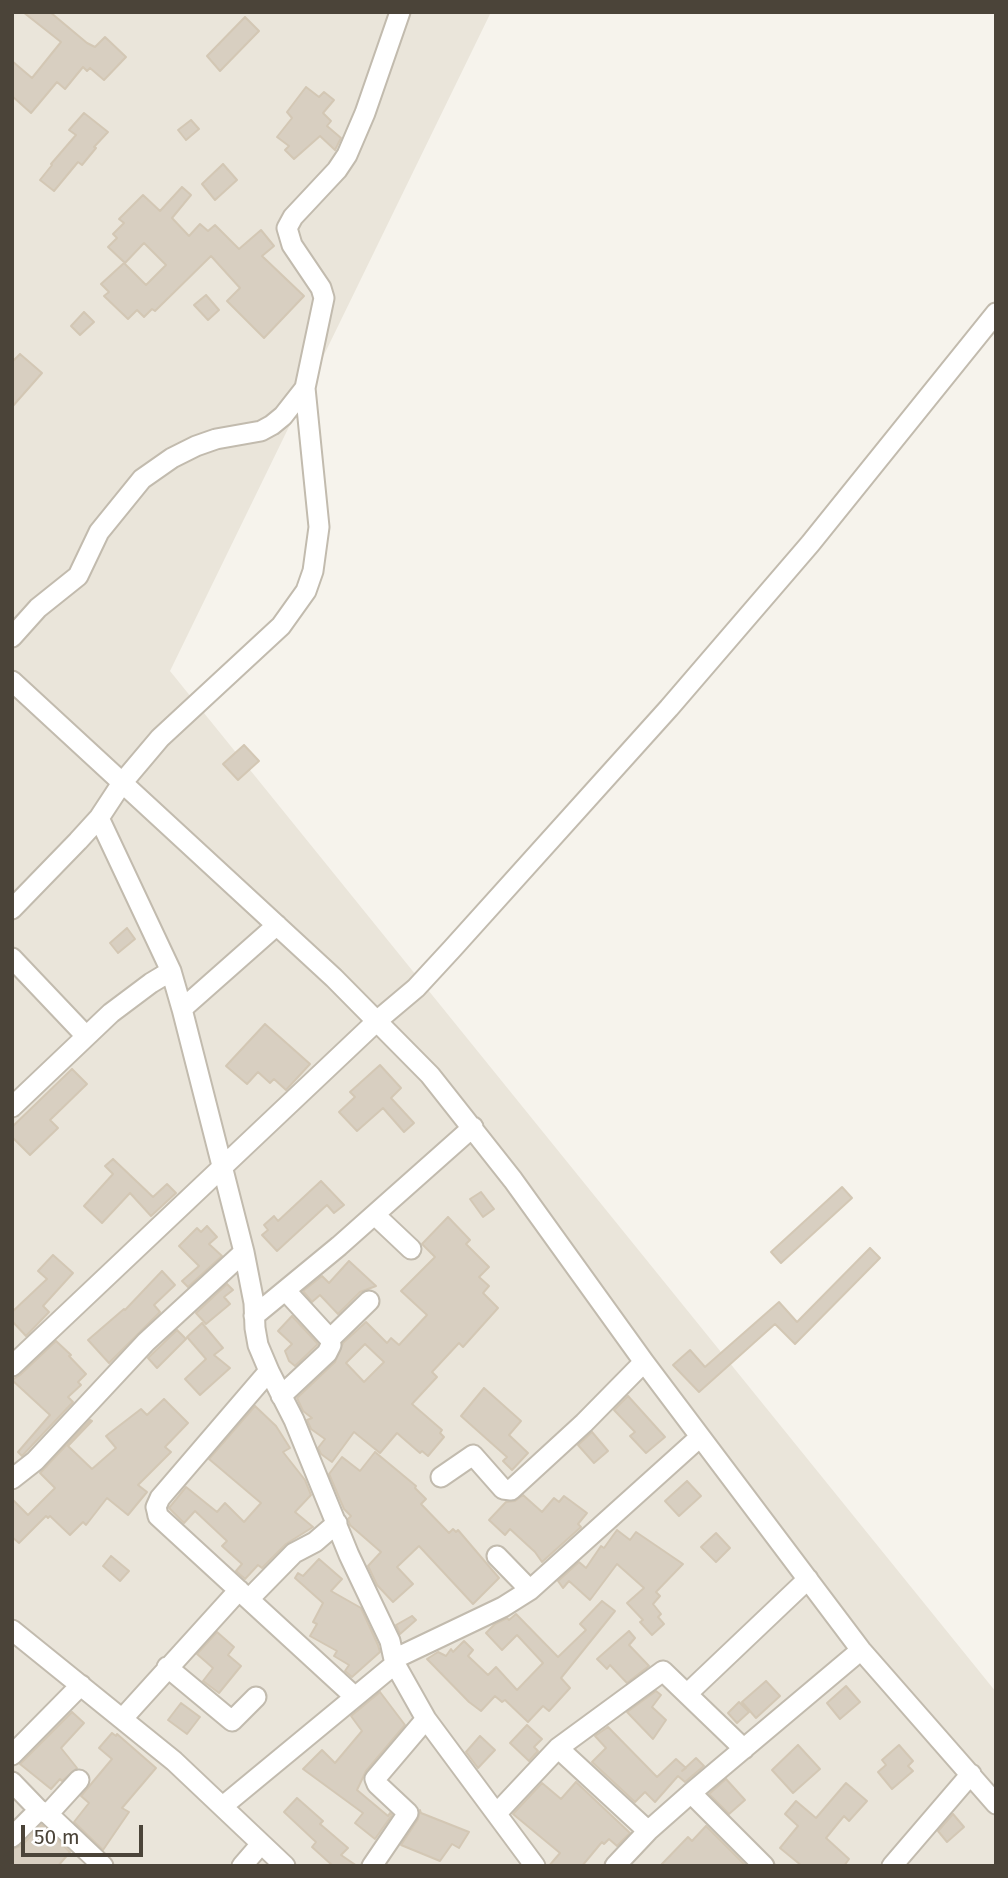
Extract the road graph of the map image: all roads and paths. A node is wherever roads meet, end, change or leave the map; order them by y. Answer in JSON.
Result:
{"nodes":[{"id":1,"x":400,"y":12,"type":"edge"},
{"id":2,"x":996,"y":313,"type":"edge"},
{"id":3,"x":305,"y":388,"type":"junction"},
{"id":4,"x":12,"y":637,"type":"edge"},
{"id":5,"x":12,"y":681,"type":"edge"},
{"id":6,"x":122,"y":783,"type":"junction"},
{"id":7,"x":99,"y":818,"type":"junction"},
{"id":8,"x":12,"y":909,"type":"edge"},
{"id":9,"x":277,"y":925,"type":"junction"},
{"id":10,"x":12,"y":958,"type":"edge"},
{"id":11,"x":171,"y":971,"type":"junction"},
{"id":12,"x":182,"y":1009,"type":"junction"},
{"id":13,"x":378,"y":1020,"type":"junction"},
{"id":14,"x":86,"y":1036,"type":"junction"},
{"id":15,"x":12,"y":1107,"type":"edge"},
{"id":16,"x":473,"y":1127,"type":"junction"},
{"id":17,"x":224,"y":1167,"type":"junction"},
{"id":18,"x":375,"y":1215,"type":"junction"},
{"id":19,"x":411,"y":1249,"type":"dead end"},
{"id":20,"x":244,"y":1252,"type":"junction"},
{"id":21,"x":286,"y":1291,"type":"junction"},
{"id":22,"x":369,"y":1301,"type":"dead end"},
{"id":23,"x":254,"y":1316,"type":"junction"},
{"id":24,"x":330,"y":1339,"type":"junction"},
{"id":25,"x":644,"y":1362,"type":"junction"},
{"id":26,"x":12,"y":1366,"type":"edge"},
{"id":27,"x":269,"y":1371,"type":"junction"},
{"id":28,"x":281,"y":1396,"type":"junction"},
{"id":29,"x":700,"y":1437,"type":"junction"},
{"id":30,"x":441,"y":1477,"type":"dead end"},
{"id":31,"x":12,"y":1479,"type":"edge"},
{"id":32,"x":337,"y":1523,"type":"junction"},
{"id":33,"x":497,"y":1556,"type":"dead end"},
{"id":34,"x":808,"y":1579,"type":"junction"},
{"id":35,"x":530,"y":1590,"type":"junction"},
{"id":36,"x":244,"y":1594,"type":"junction"},
{"id":37,"x":12,"y":1630,"type":"edge"},
{"id":38,"x":862,"y":1650,"type":"junction"},
{"id":39,"x":394,"y":1661,"type":"junction"},
{"id":40,"x":167,"y":1667,"type":"junction"},
{"id":41,"x":81,"y":1685,"type":"junction"},
{"id":42,"x":688,"y":1693,"type":"junction"},
{"id":43,"x":354,"y":1696,"type":"junction"},
{"id":44,"x":256,"y":1697,"type":"dead end"},
{"id":45,"x":123,"y":1718,"type":"junction"},
{"id":46,"x":426,"y":1718,"type":"junction"},
{"id":47,"x":558,"y":1748,"type":"junction"},
{"id":48,"x":744,"y":1749,"type":"junction"},
{"id":49,"x":12,"y":1755,"type":"edge"},
{"id":50,"x":971,"y":1774,"type":"junction"},
{"id":51,"x":79,"y":1780,"type":"dead end"},
{"id":52,"x":12,"y":1782,"type":"edge"},
{"id":53,"x":691,"y":1793,"type":"junction"},
{"id":54,"x":996,"y":1804,"type":"edge"},
{"id":55,"x":223,"y":1806,"type":"junction"},
{"id":56,"x":43,"y":1812,"type":"junction"},
{"id":57,"x":497,"y":1813,"type":"junction"},
{"id":58,"x":649,"y":1831,"type":"junction"},
{"id":59,"x":12,"y":1837,"type":"edge"},
{"id":60,"x":261,"y":1844,"type":"junction"},
{"id":61,"x":103,"y":1866,"type":"edge"},
{"id":62,"x":242,"y":1866,"type":"edge"},
{"id":63,"x":285,"y":1866,"type":"edge"},
{"id":64,"x":372,"y":1866,"type":"edge"},
{"id":65,"x":535,"y":1866,"type":"edge"},
{"id":66,"x":615,"y":1866,"type":"edge"},
{"id":67,"x":764,"y":1866,"type":"edge"},
{"id":68,"x":892,"y":1866,"type":"edge"}],
"edges":[{"from":1,"to":3,"type":"street"},
{"from":2,"to":13,"type":"street"},
{"from":3,"to":4,"type":"street"},
{"from":3,"to":6,"type":"street"},
{"from":5,"to":6,"type":"street"},
{"from":6,"to":7,"type":"street"},
{"from":6,"to":9,"type":"street"},
{"from":7,"to":8,"type":"street"},
{"from":7,"to":11,"type":"street"},
{"from":9,"to":12,"type":"street"},
{"from":9,"to":13,"type":"street"},
{"from":10,"to":14,"type":"street"},
{"from":11,"to":12,"type":"street"},
{"from":11,"to":14,"type":"street"},
{"from":12,"to":17,"type":"street"},
{"from":13,"to":16,"type":"street"},
{"from":13,"to":17,"type":"street"},
{"from":14,"to":15,"type":"street"},
{"from":16,"to":18,"type":"street"},
{"from":16,"to":25,"type":"street"},
{"from":17,"to":20,"type":"street"},
{"from":17,"to":26,"type":"street"},
{"from":18,"to":19,"type":"street"},
{"from":18,"to":21,"type":"street"},
{"from":20,"to":23,"type":"street"},
{"from":20,"to":31,"type":"street"},
{"from":21,"to":23,"type":"street"},
{"from":21,"to":24,"type":"street"},
{"from":22,"to":24,"type":"street"},
{"from":23,"to":27,"type":"street"},
{"from":24,"to":28,"type":"street"},
{"from":25,"to":29,"type":"street"},
{"from":25,"to":30,"type":"street"},
{"from":27,"to":28,"type":"street"},
{"from":27,"to":36,"type":"street"},
{"from":28,"to":32,"type":"street"},
{"from":29,"to":34,"type":"street"},
{"from":29,"to":35,"type":"street"},
{"from":32,"to":36,"type":"street"},
{"from":32,"to":39,"type":"street"},
{"from":33,"to":35,"type":"street"},
{"from":34,"to":38,"type":"street"},
{"from":34,"to":42,"type":"street"},
{"from":35,"to":39,"type":"street"},
{"from":36,"to":40,"type":"street"},
{"from":36,"to":43,"type":"street"},
{"from":37,"to":41,"type":"street"},
{"from":38,"to":48,"type":"street"},
{"from":38,"to":50,"type":"street"},
{"from":39,"to":43,"type":"street"},
{"from":39,"to":46,"type":"street"},
{"from":40,"to":44,"type":"street"},
{"from":40,"to":45,"type":"street"},
{"from":41,"to":45,"type":"street"},
{"from":41,"to":49,"type":"street"},
{"from":42,"to":47,"type":"street"},
{"from":42,"to":48,"type":"street"},
{"from":43,"to":55,"type":"street"},
{"from":45,"to":55,"type":"street"},
{"from":46,"to":57,"type":"street"},
{"from":46,"to":64,"type":"street"},
{"from":47,"to":57,"type":"street"},
{"from":47,"to":58,"type":"street"},
{"from":48,"to":53,"type":"street"},
{"from":50,"to":54,"type":"street"},
{"from":50,"to":68,"type":"street"},
{"from":51,"to":56,"type":"street"},
{"from":52,"to":56,"type":"street"},
{"from":53,"to":58,"type":"street"},
{"from":53,"to":67,"type":"street"},
{"from":55,"to":60,"type":"street"},
{"from":56,"to":59,"type":"street"},
{"from":56,"to":61,"type":"street"},
{"from":57,"to":65,"type":"street"},
{"from":58,"to":66,"type":"street"},
{"from":60,"to":62,"type":"street"},
{"from":60,"to":63,"type":"street"}]}
